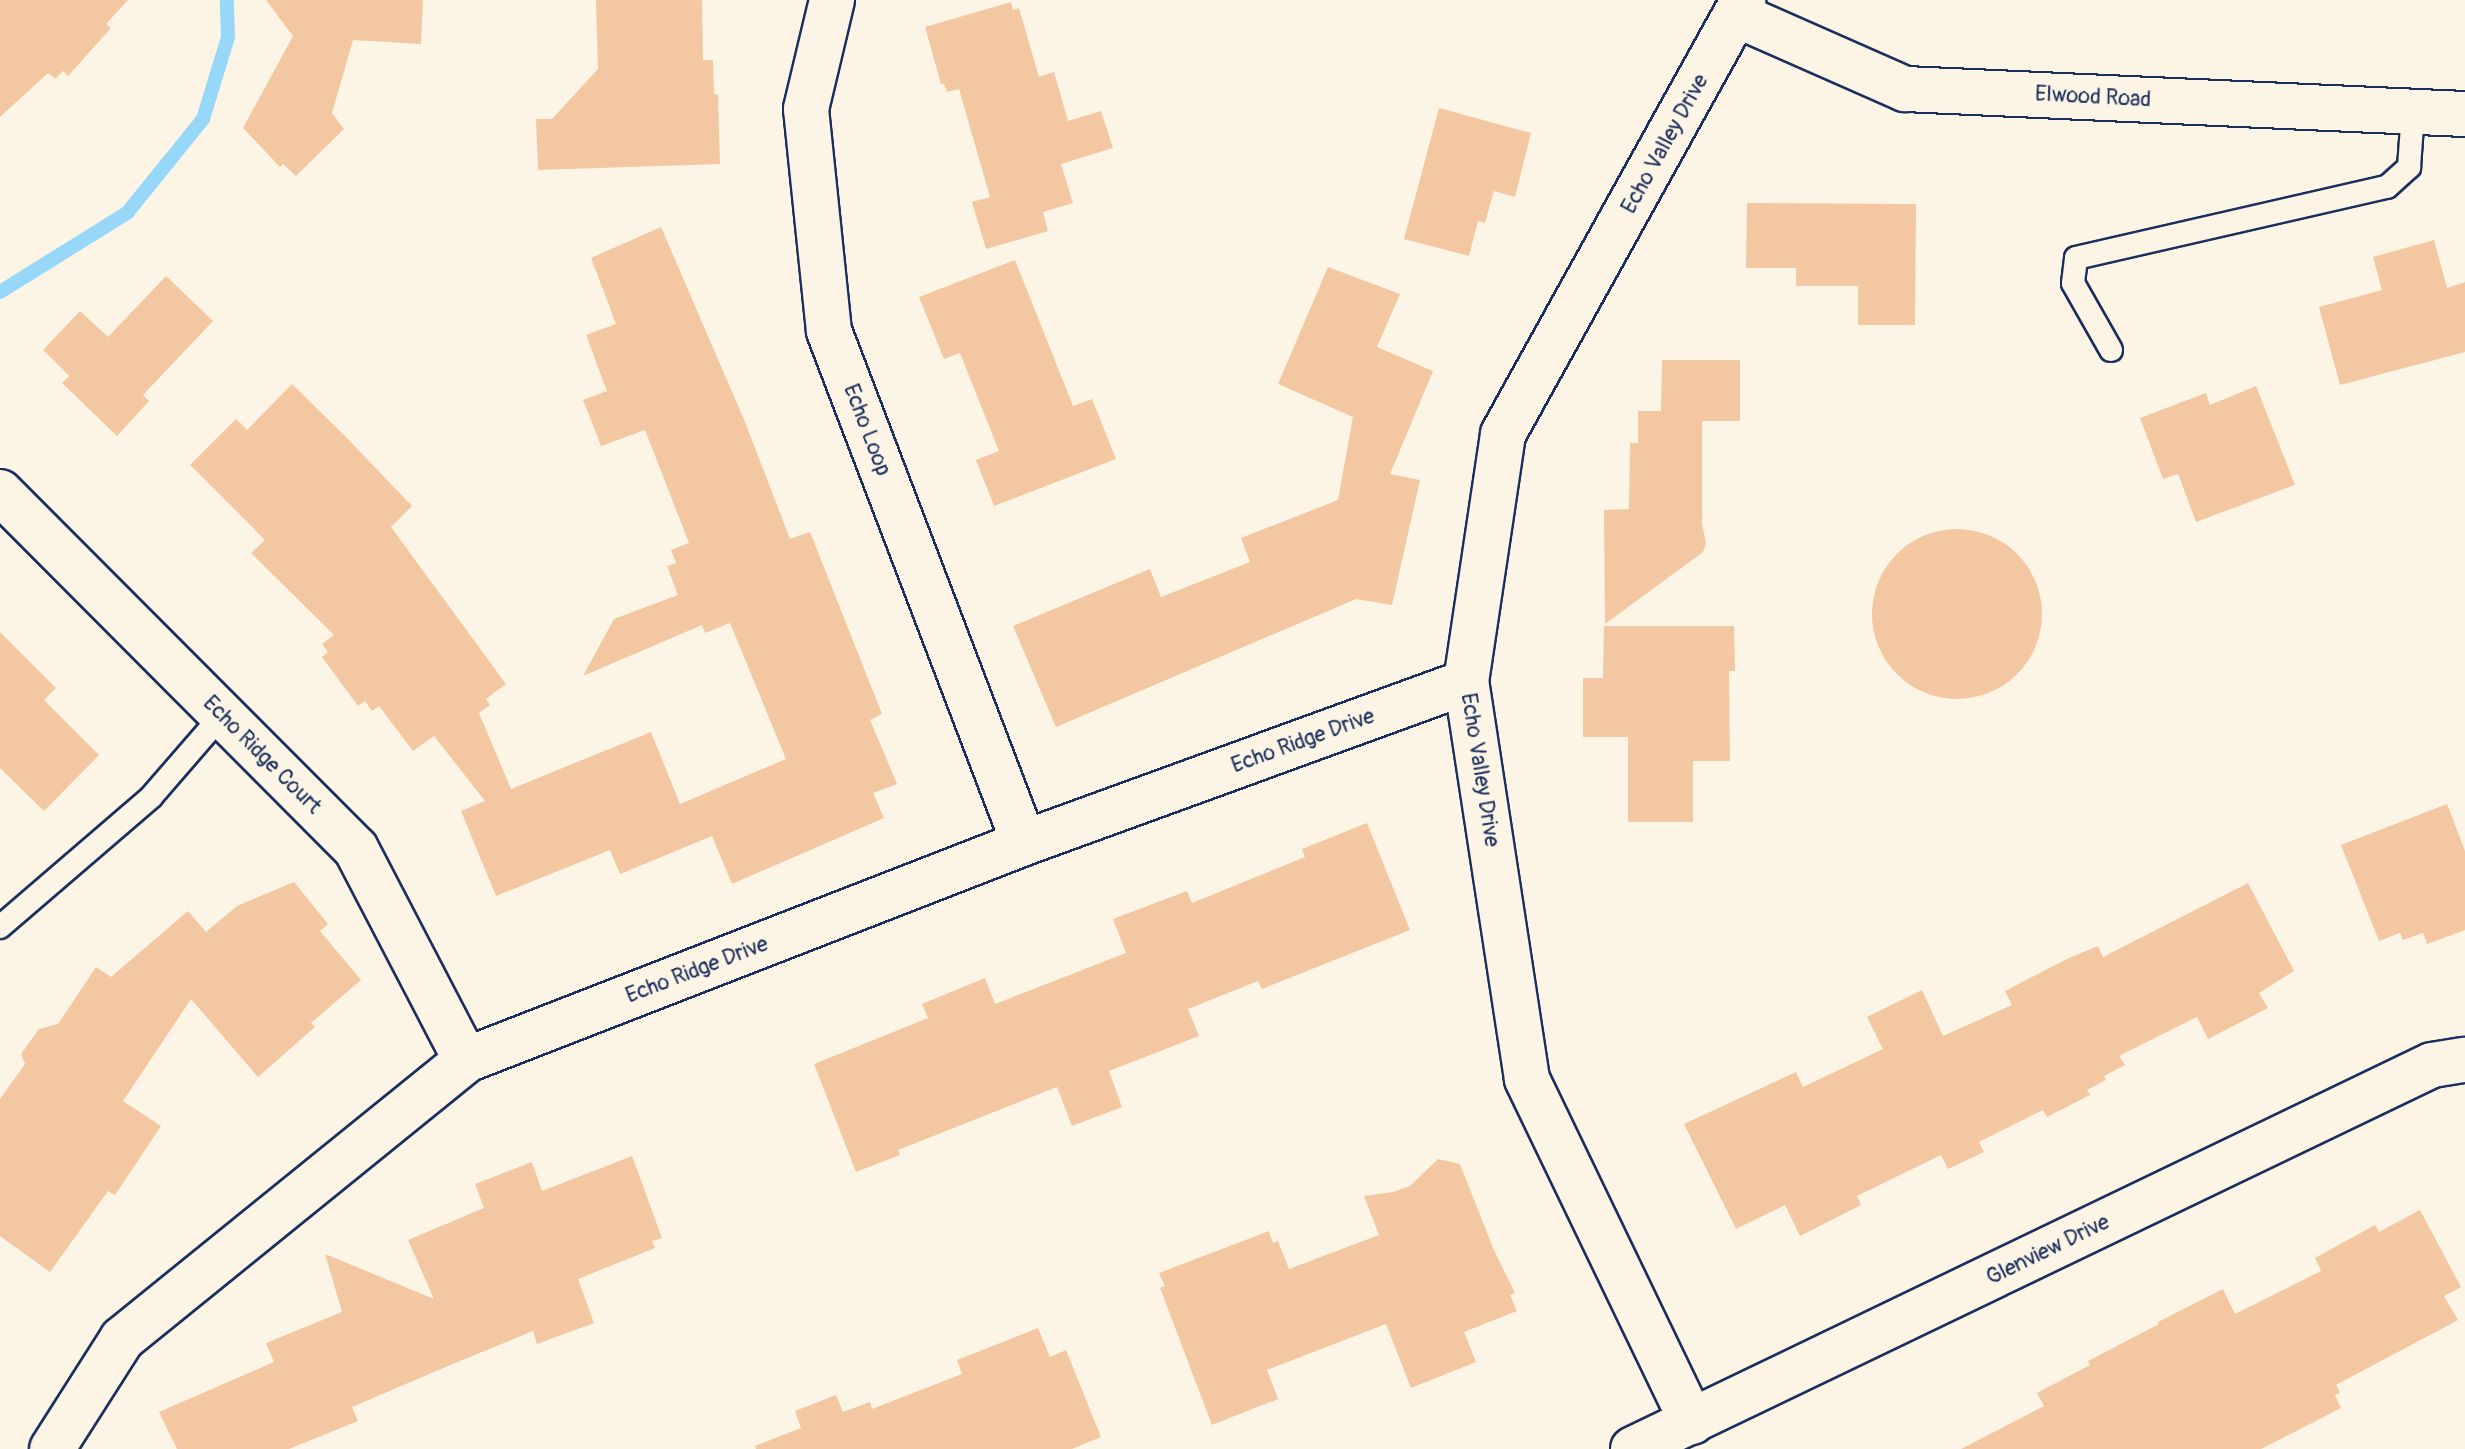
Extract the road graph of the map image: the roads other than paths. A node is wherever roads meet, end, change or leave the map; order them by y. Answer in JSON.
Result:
{"nodes":[{"id":1,"x":832,"y":0,"type":"edge"},
{"id":2,"x":1740,"y":8,"type":"edge"},
{"id":3,"x":2413,"y":112,"type":"junction"},
{"id":4,"x":2465,"y":114,"type":"edge"},
{"id":5,"x":2111,"y":350,"type":"dead end"},
{"id":6,"x":0,"y":492,"type":"edge"},
{"id":7,"x":1466,"y":682,"type":"junction"},
{"id":8,"x":222,"y":715,"type":"junction"},
{"id":9,"x":1024,"y":843,"type":"junction"},
{"id":10,"x":0,"y":927,"type":"edge"},
{"id":11,"x":466,"y":1060,"type":"junction"},
{"id":12,"x":2465,"y":1060,"type":"edge"},
{"id":13,"x":1692,"y":1422,"type":"junction"},
{"id":14,"x":52,"y":1449,"type":"edge"},
{"id":15,"x":1633,"y":1449,"type":"edge"}],
"edges":[{"from":1,"to":9,"type":"street","name":"Echo Loop"},
{"from":2,"to":3,"type":"street","name":"Elwood Road"},
{"from":2,"to":7,"type":"street","name":"Echo Valley Drive"},
{"from":3,"to":4,"type":"street","name":"Elwood Road"},
{"from":3,"to":5,"type":"lane"},
{"from":6,"to":8,"type":"street","name":"Echo Ridge Court"},
{"from":7,"to":9,"type":"street","name":"Echo Ridge Drive"},
{"from":7,"to":13,"type":"street","name":"Echo Valley Drive"},
{"from":8,"to":10,"type":"lane"},
{"from":8,"to":11,"type":"street","name":"Echo Ridge Court"},
{"from":9,"to":11,"type":"street","name":"Echo Ridge Drive"},
{"from":11,"to":14,"type":"street","name":"Echo Ridge Drive"},
{"from":12,"to":13,"type":"street","name":"Glenview Drive"},
{"from":13,"to":15,"type":"street","name":"Glenview Drive"}]}
